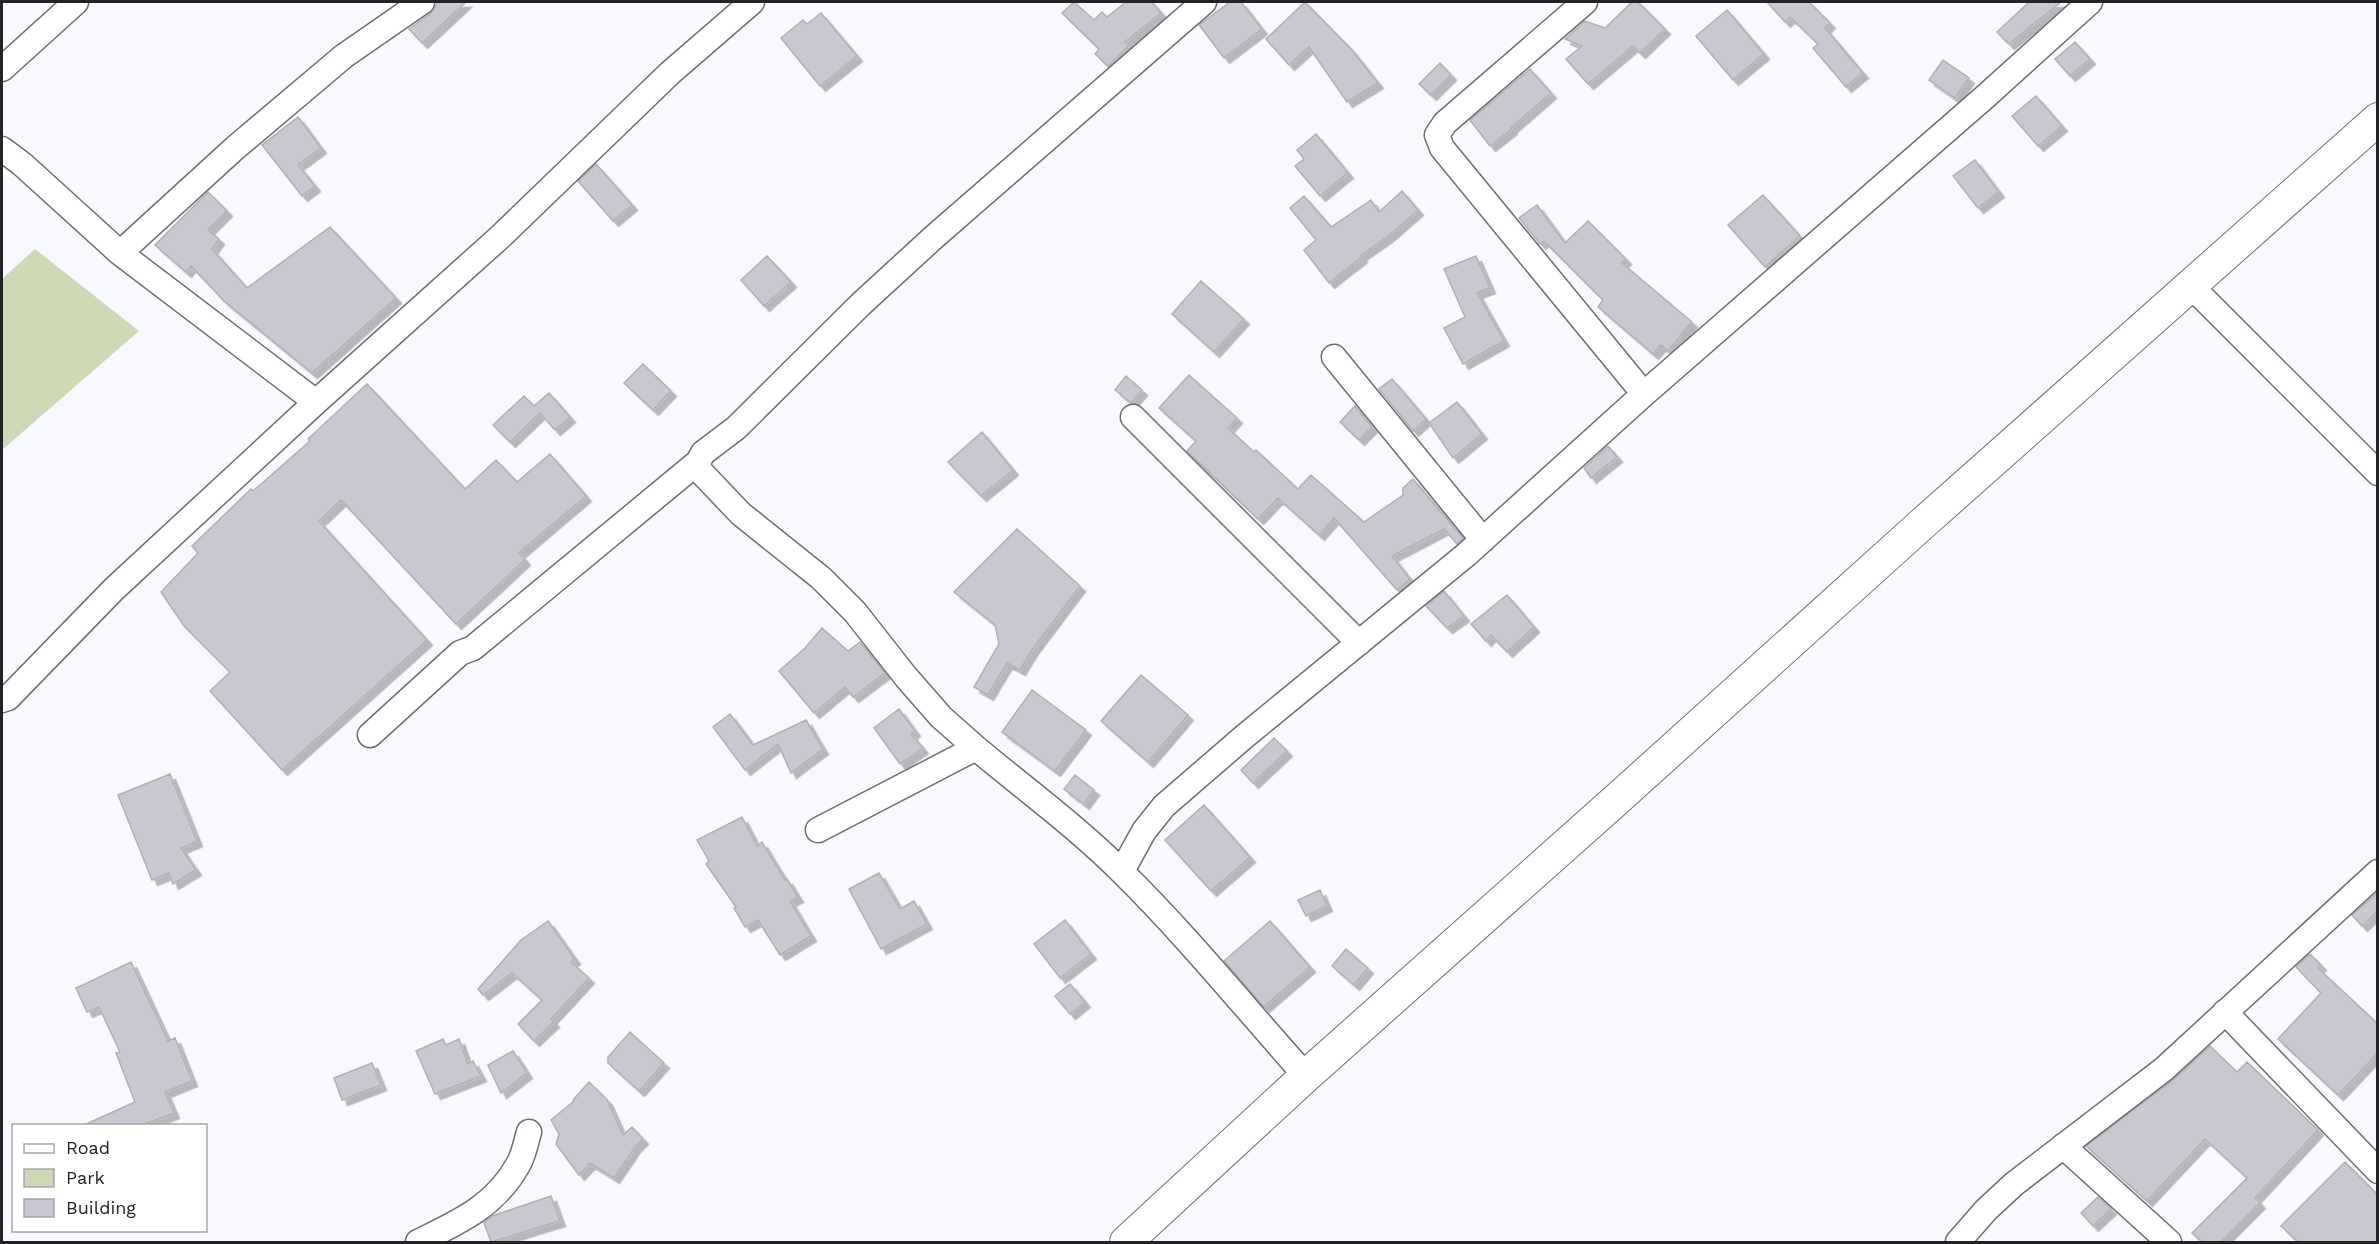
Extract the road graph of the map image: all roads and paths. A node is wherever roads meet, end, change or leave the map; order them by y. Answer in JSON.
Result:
{"nodes":[{"id":1,"x":76,"y":2,"type":"edge"},
{"id":2,"x":422,"y":2,"type":"edge"},
{"id":3,"x":752,"y":2,"type":"edge"},
{"id":4,"x":1204,"y":2,"type":"edge"},
{"id":5,"x":1585,"y":2,"type":"edge"},
{"id":6,"x":2090,"y":2,"type":"edge"},
{"id":7,"x":2,"y":69,"type":"edge"},
{"id":8,"x":2378,"y":119,"type":"edge"},
{"id":9,"x":2,"y":149,"type":"edge"},
{"id":10,"x":120,"y":253,"type":"junction"},
{"id":11,"x":2190,"y":285,"type":"junction"},
{"id":12,"x":1334,"y":357,"type":"dead end"},
{"id":13,"x":1644,"y":394,"type":"junction"},
{"id":14,"x":316,"y":402,"type":"junction"},
{"id":15,"x":1133,"y":417,"type":"dead end"},
{"id":16,"x":698,"y":462,"type":"junction"},
{"id":17,"x":2378,"y":473,"type":"edge"},
{"id":18,"x":1483,"y":540,"type":"junction"},
{"id":19,"x":1359,"y":643,"type":"junction"},
{"id":20,"x":2,"y":700,"type":"edge"},
{"id":21,"x":370,"y":735,"type":"dead end"},
{"id":22,"x":976,"y":748,"type":"junction"},
{"id":23,"x":818,"y":830,"type":"dead end"},
{"id":24,"x":1122,"y":871,"type":"junction"},
{"id":25,"x":2378,"y":872,"type":"edge"},
{"id":26,"x":2225,"y":1012,"type":"junction"},
{"id":27,"x":1306,"y":1076,"type":"junction"},
{"id":28,"x":529,"y":1132,"type":"dead end"},
{"id":29,"x":2063,"y":1146,"type":"junction"},
{"id":30,"x":2378,"y":1171,"type":"edge"},
{"id":31,"x":418,"y":1242,"type":"edge"},
{"id":32,"x":1126,"y":1242,"type":"edge"},
{"id":33,"x":1958,"y":1242,"type":"edge"},
{"id":34,"x":2169,"y":1242,"type":"edge"}],
"edges":[{"from":1,"to":7,"type":"street"},
{"from":2,"to":10,"type":"street"},
{"from":3,"to":14,"type":"street"},
{"from":4,"to":16,"type":"street"},
{"from":5,"to":13,"type":"street"},
{"from":6,"to":13,"type":"street"},
{"from":8,"to":11,"type":"street"},
{"from":9,"to":10,"type":"street"},
{"from":10,"to":14,"type":"street"},
{"from":11,"to":17,"type":"street"},
{"from":11,"to":27,"type":"street"},
{"from":12,"to":18,"type":"street"},
{"from":13,"to":18,"type":"street"},
{"from":14,"to":20,"type":"street"},
{"from":15,"to":19,"type":"street"},
{"from":16,"to":21,"type":"street"},
{"from":16,"to":22,"type":"street"},
{"from":18,"to":19,"type":"street"},
{"from":19,"to":24,"type":"street"},
{"from":22,"to":23,"type":"street"},
{"from":22,"to":24,"type":"street"},
{"from":24,"to":27,"type":"street"},
{"from":25,"to":26,"type":"street"},
{"from":26,"to":29,"type":"street"},
{"from":26,"to":30,"type":"street"},
{"from":27,"to":32,"type":"street"},
{"from":28,"to":31,"type":"street"},
{"from":29,"to":33,"type":"street"},
{"from":29,"to":34,"type":"street"}]}
